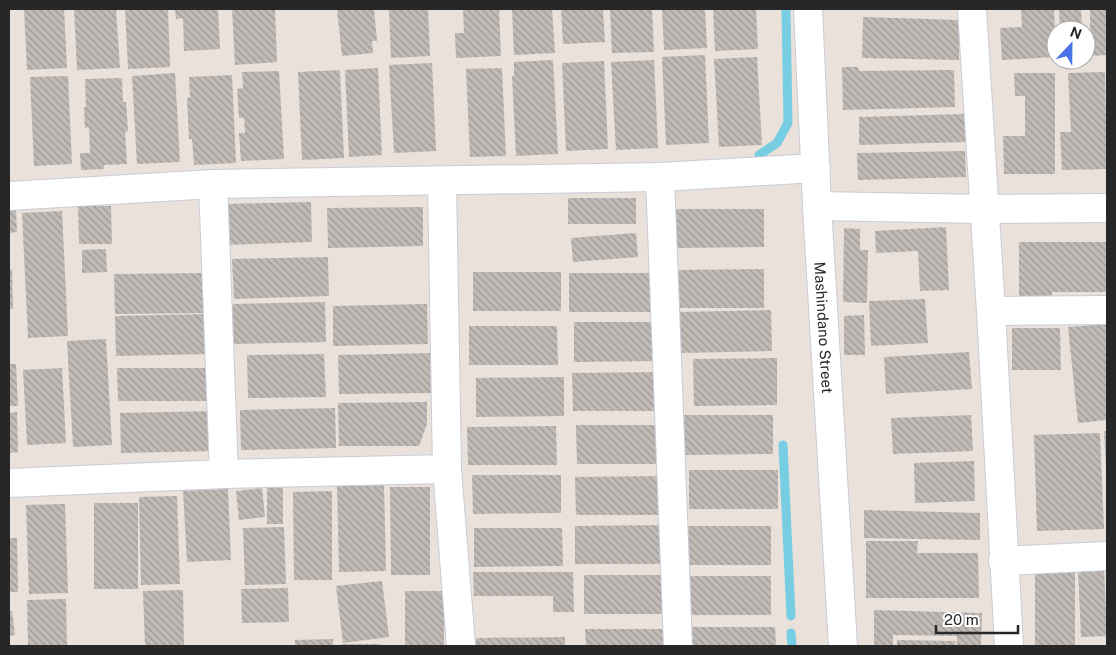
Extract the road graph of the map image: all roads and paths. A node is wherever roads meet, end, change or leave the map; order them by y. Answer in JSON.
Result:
{"nodes":[{"id":1,"x":808,"y":9,"type":"edge"},
{"id":2,"x":972,"y":9,"type":"edge"},
{"id":3,"x":816,"y":168,"type":"junction"},
{"id":4,"x":660,"y":177,"type":"junction"},
{"id":5,"x":442,"y":181,"type":"junction"},
{"id":6,"x":213,"y":184,"type":"junction"},
{"id":7,"x":9,"y":196,"type":"edge"},
{"id":8,"x":817,"y":206,"type":"junction"},
{"id":9,"x":1107,"y":208,"type":"edge"},
{"id":10,"x":984,"y":209,"type":"junction"},
{"id":11,"x":1107,"y":310,"type":"edge"},
{"id":12,"x":991,"y":311,"type":"junction"},
{"id":13,"x":447,"y":469,"type":"junction"},
{"id":14,"x":224,"y":474,"type":"junction"},
{"id":15,"x":9,"y":483,"type":"edge"},
{"id":16,"x":1107,"y":556,"type":"edge"},
{"id":17,"x":1003,"y":561,"type":"junction"},
{"id":18,"x":461,"y":646,"type":"edge"},
{"id":19,"x":678,"y":646,"type":"edge"},
{"id":20,"x":843,"y":646,"type":"edge"},
{"id":21,"x":1009,"y":646,"type":"edge"}],
"edges":[{"from":1,"to":3,"type":"street","name":"Mashindano Street"},
{"from":2,"to":10,"type":"street"},
{"from":3,"to":4,"type":"street"},
{"from":3,"to":8,"type":"street","name":"Mashindano Street"},
{"from":4,"to":5,"type":"street"},
{"from":4,"to":19,"type":"street"},
{"from":5,"to":6,"type":"street"},
{"from":5,"to":13,"type":"street"},
{"from":6,"to":7,"type":"street"},
{"from":6,"to":14,"type":"street"},
{"from":8,"to":10,"type":"street"},
{"from":8,"to":20,"type":"street","name":"Mashindano Street"},
{"from":9,"to":10,"type":"street"},
{"from":10,"to":12,"type":"street"},
{"from":11,"to":12,"type":"street"},
{"from":12,"to":17,"type":"street"},
{"from":13,"to":14,"type":"street"},
{"from":13,"to":18,"type":"street"},
{"from":14,"to":15,"type":"street"},
{"from":16,"to":17,"type":"street"},
{"from":17,"to":21,"type":"street"}]}
